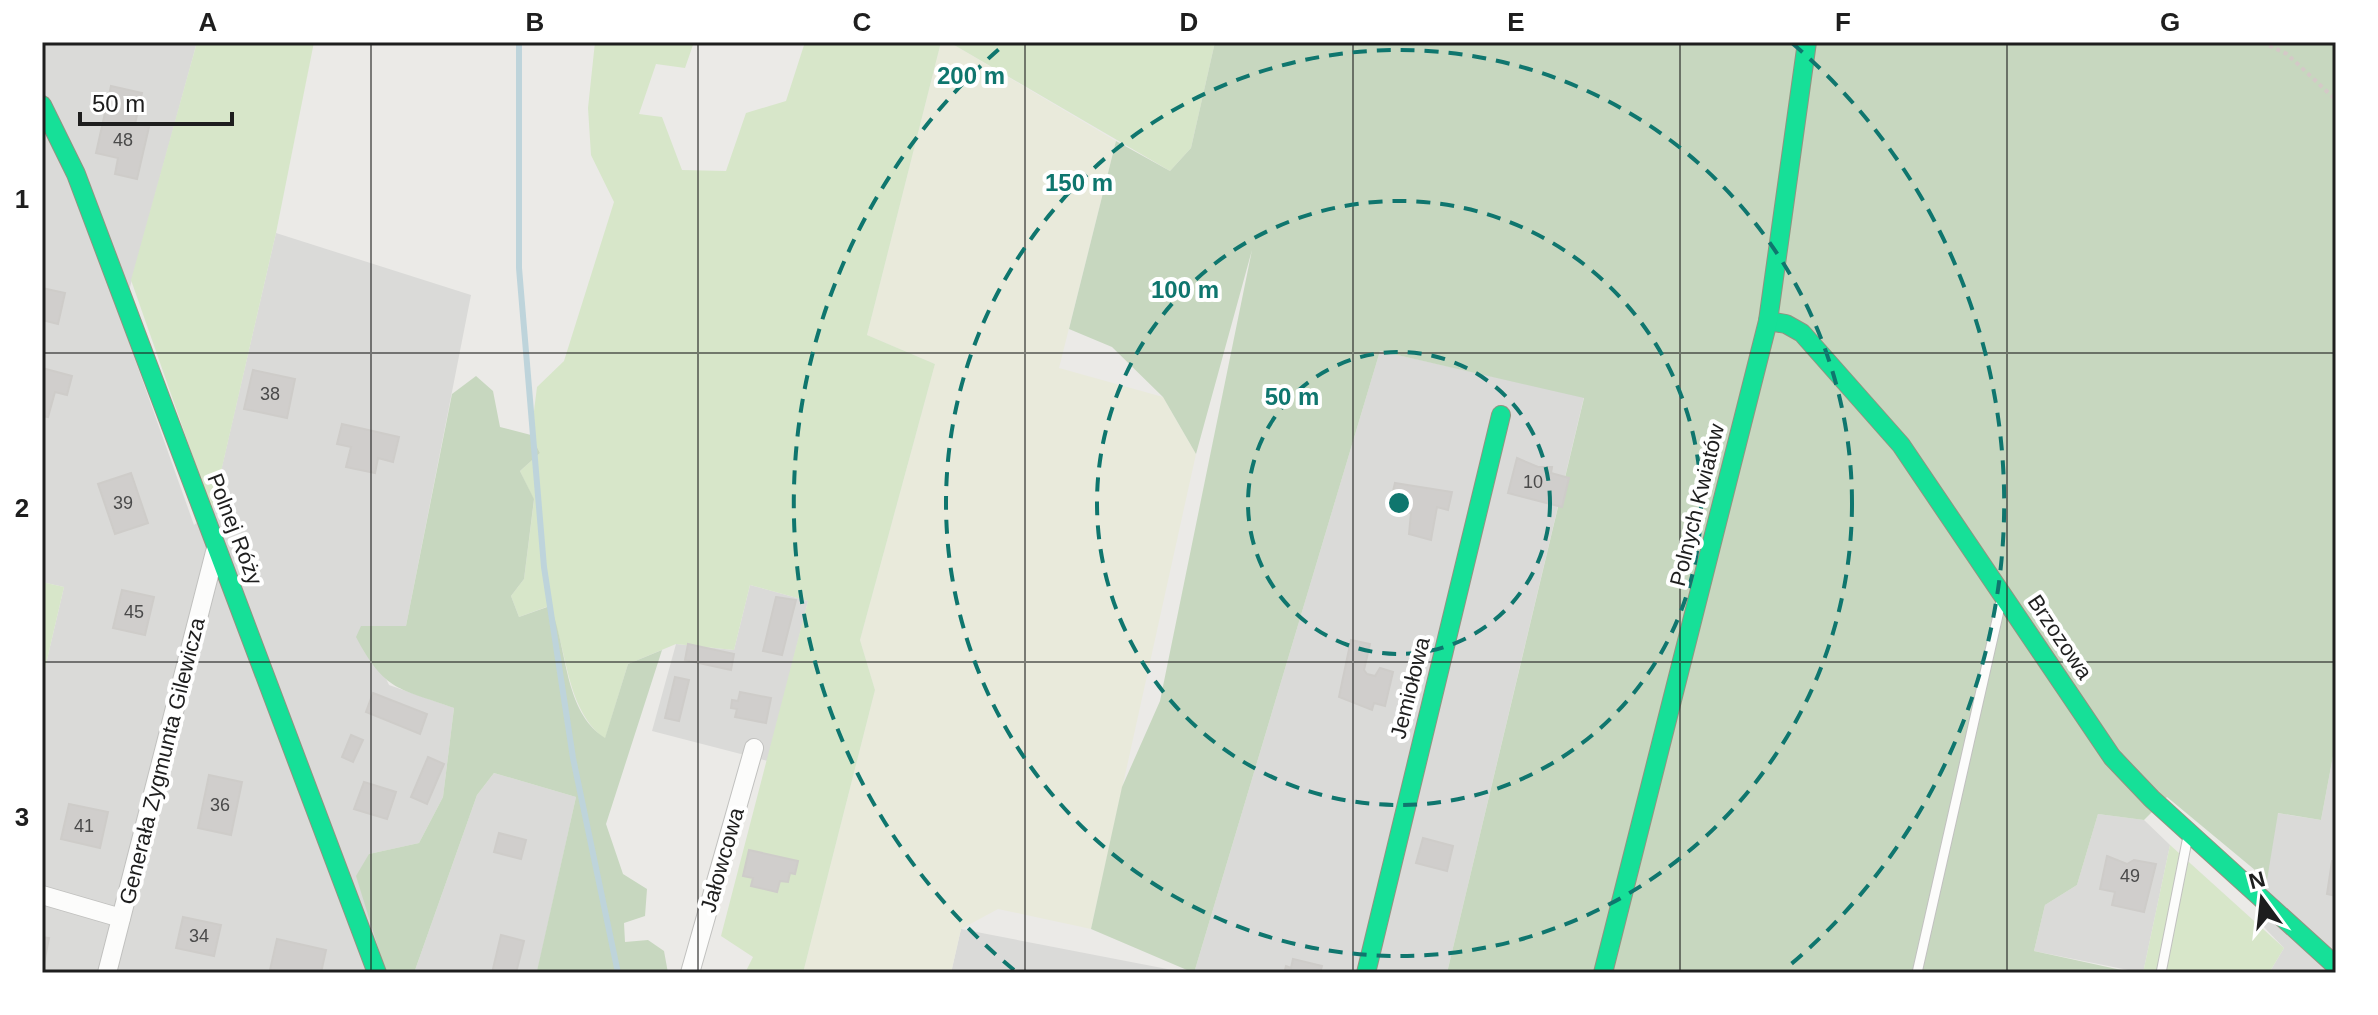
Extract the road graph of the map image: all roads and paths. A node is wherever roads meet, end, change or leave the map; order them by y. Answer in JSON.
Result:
{"nodes":[{"id":1,"x":1807,"y":42,"type":"edge"},
{"id":2,"x":2262,"y":42,"type":"edge"},
{"id":3,"x":2336,"y":100,"type":"edge"},
{"id":4,"x":42,"y":105,"type":"edge"},
{"id":5,"x":1768,"y":321,"type":"junction"},
{"id":6,"x":1501,"y":415,"type":"dead end"},
{"id":7,"x":216,"y":548,"type":"junction"},
{"id":8,"x":2002,"y":595,"type":"junction"},
{"id":9,"x":754,"y":748,"type":"dead end"},
{"id":10,"x":2189,"y":833,"type":"junction"},
{"id":11,"x":42,"y":895,"type":"edge"},
{"id":12,"x":121,"y":918,"type":"junction"},
{"id":13,"x":2336,"y":966,"type":"edge"},
{"id":14,"x":107,"y":973,"type":"edge"},
{"id":15,"x":377,"y":973,"type":"edge"},
{"id":16,"x":690,"y":973,"type":"edge"},
{"id":17,"x":1366,"y":973,"type":"edge"},
{"id":18,"x":1603,"y":973,"type":"edge"},
{"id":19,"x":1917,"y":973,"type":"edge"},
{"id":20,"x":2161,"y":973,"type":"edge"}],
"edges":[{"from":1,"to":5,"type":"street","name":"Polnych Kwiatów"},
{"from":2,"to":3,"type":"path"},
{"from":4,"to":7,"type":"street","name":"Polnej Róży"},
{"from":5,"to":8,"type":"street","name":"Brzozowa"},
{"from":5,"to":18,"type":"street","name":"Polnych Kwiatów"},
{"from":6,"to":17,"type":"street","name":"Jemiołowa"},
{"from":7,"to":12,"type":"street","name":"Generała Zygmunta Gilewicza"},
{"from":7,"to":15,"type":"street","name":"Polnej Róży"},
{"from":8,"to":10,"type":"street","name":"Brzozowa"},
{"from":8,"to":19,"type":"lane"},
{"from":9,"to":16,"type":"street","name":"Jałowcowa"},
{"from":10,"to":13,"type":"street","name":"Brzozowa"},
{"from":10,"to":20,"type":"lane"},
{"from":11,"to":12,"type":"street"},
{"from":12,"to":14,"type":"street","name":"Generała Zygmunta Gilewicza"}]}
